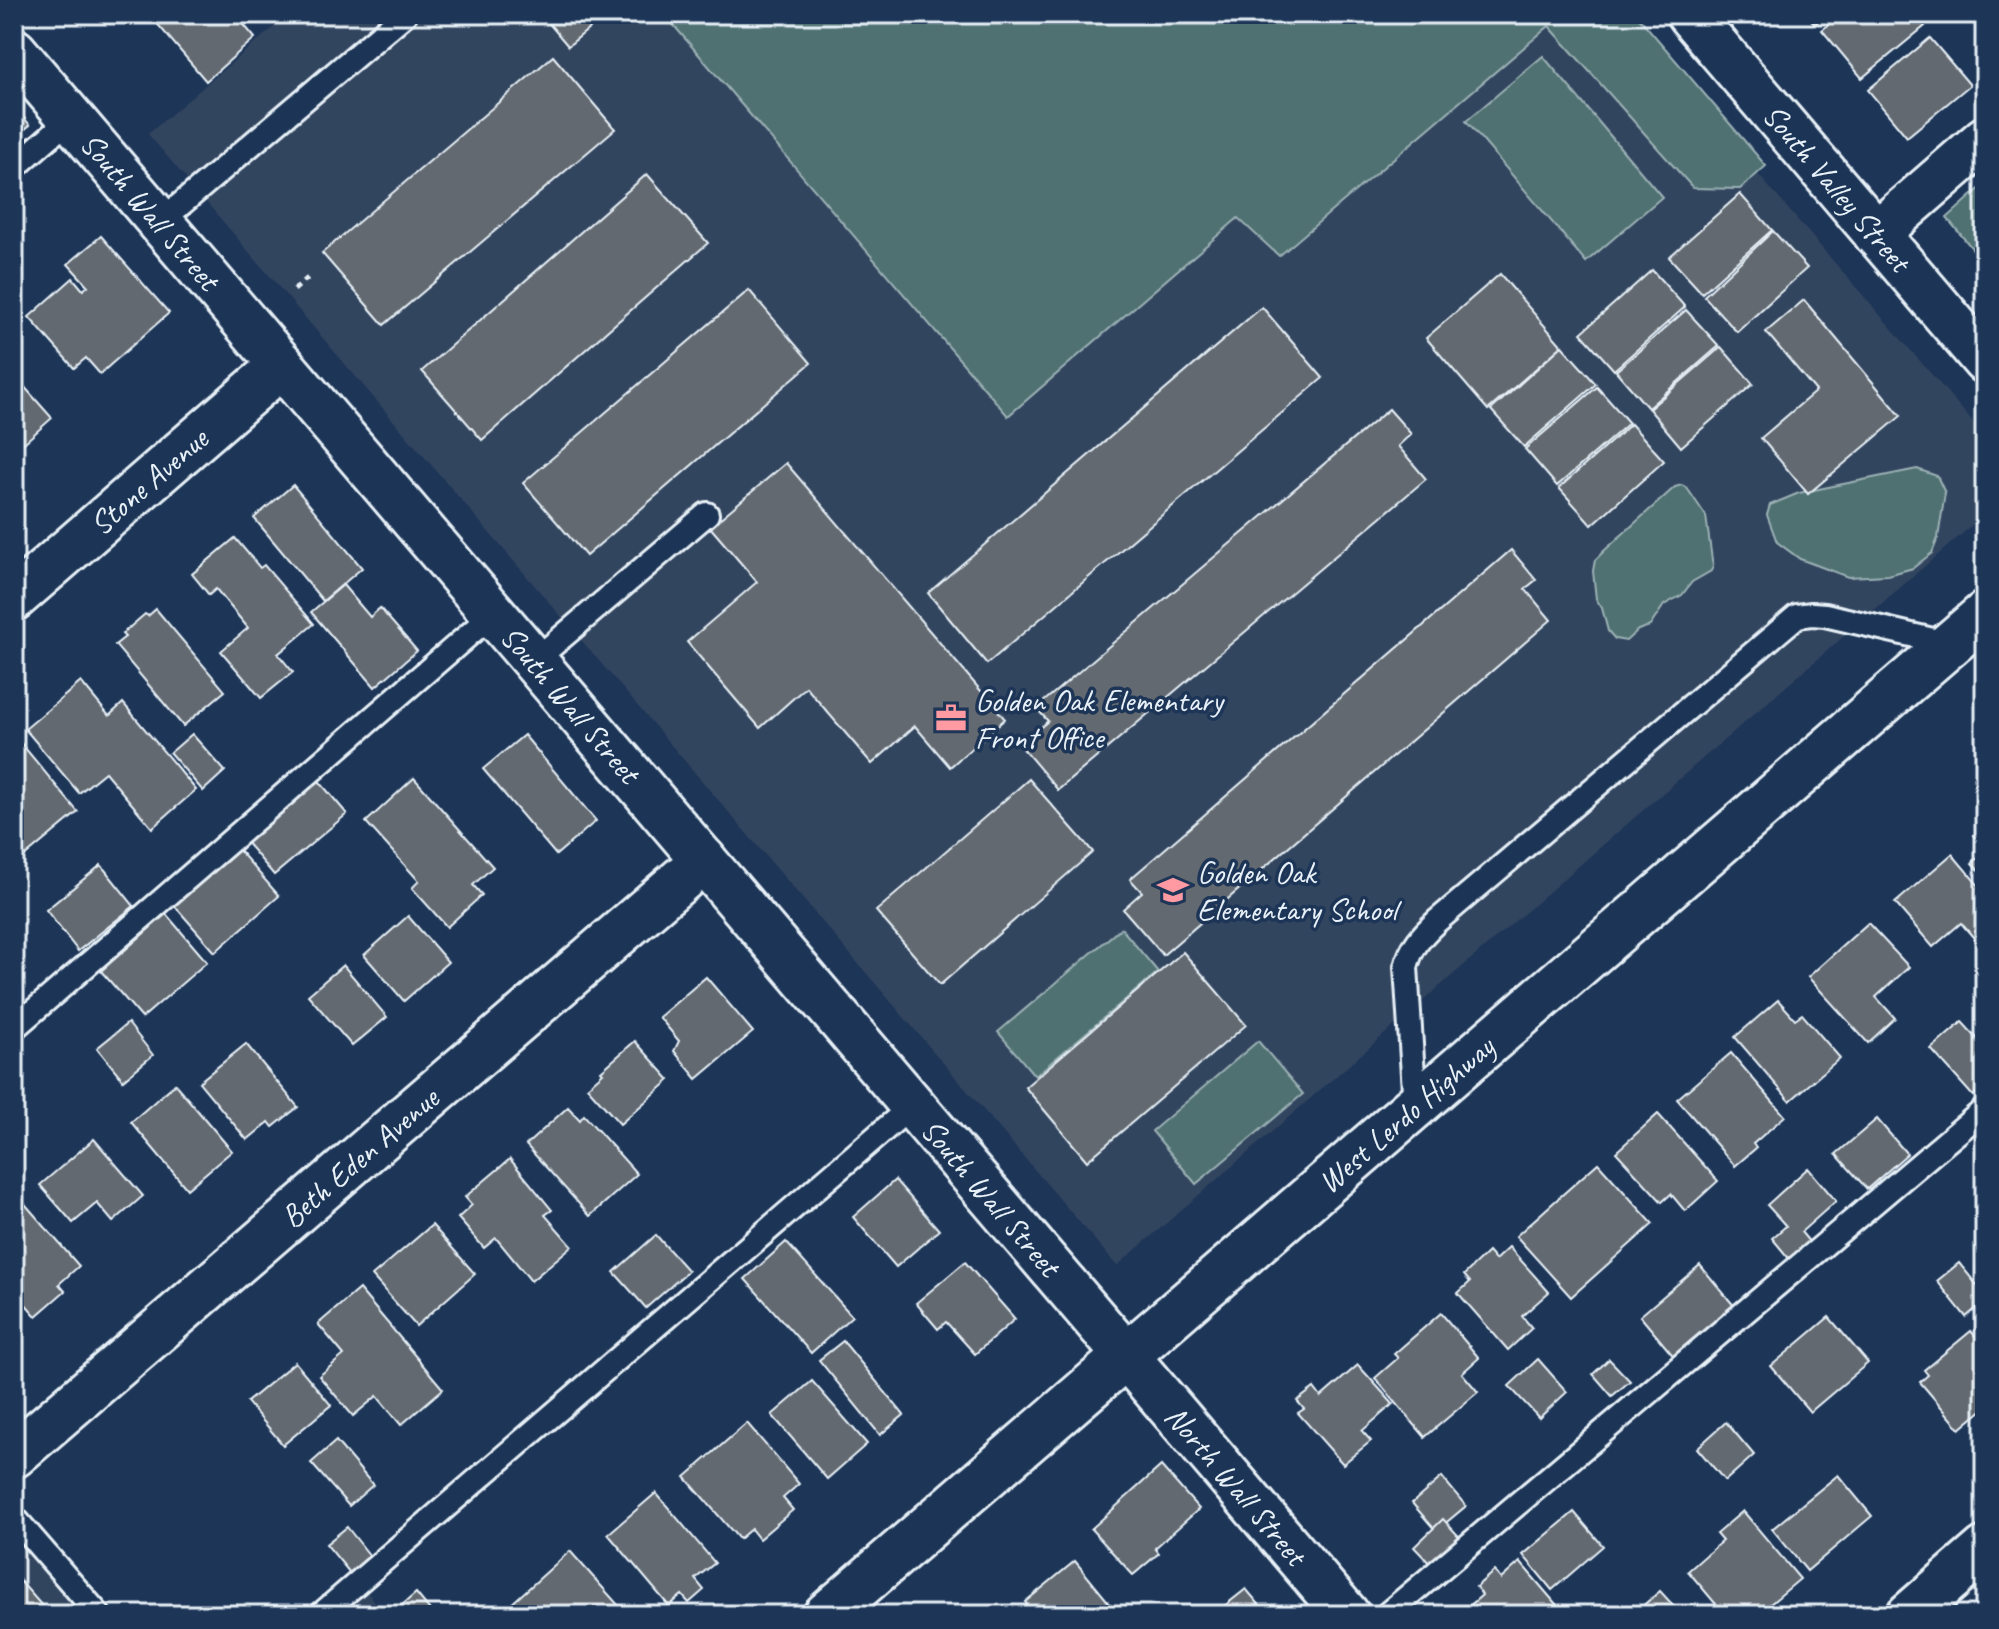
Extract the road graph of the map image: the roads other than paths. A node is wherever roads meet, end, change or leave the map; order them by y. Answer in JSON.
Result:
{"nodes":[{"id":1,"x":405,"y":14,"type":"edge"},
{"id":2,"x":1689,"y":14,"type":"edge"},
{"id":3,"x":14,"y":51,"type":"edge"},
{"id":4,"x":71,"y":118,"type":"junction"},
{"id":5,"x":1985,"y":139,"type":"edge"},
{"id":6,"x":14,"y":168,"type":"edge"},
{"id":7,"x":160,"y":222,"type":"junction"},
{"id":8,"x":1876,"y":234,"type":"junction"},
{"id":9,"x":1985,"y":361,"type":"edge"},
{"id":10,"x":282,"y":365,"type":"junction"},
{"id":11,"x":707,"y":514,"type":"dead end"},
{"id":12,"x":14,"y":598,"type":"edge"},
{"id":13,"x":494,"y":613,"type":"junction"},
{"id":14,"x":1985,"y":614,"type":"edge"},
{"id":15,"x":1950,"y":644,"type":"junction"},
{"id":16,"x":534,"y":661,"type":"junction"},
{"id":17,"x":704,"y":860,"type":"junction"},
{"id":18,"x":14,"y":1028,"type":"edge"},
{"id":19,"x":913,"y":1105,"type":"junction"},
{"id":20,"x":1415,"y":1106,"type":"junction"},
{"id":21,"x":1985,"y":1109,"type":"edge"},
{"id":22,"x":1126,"y":1356,"type":"junction"},
{"id":23,"x":14,"y":1455,"type":"edge"},
{"id":24,"x":14,"y":1517,"type":"edge"},
{"id":25,"x":1985,"y":1549,"type":"edge"},
{"id":26,"x":99,"y":1615,"type":"edge"},
{"id":27,"x":320,"y":1615,"type":"edge"},
{"id":28,"x":826,"y":1615,"type":"edge"},
{"id":29,"x":1347,"y":1615,"type":"edge"},
{"id":30,"x":1386,"y":1615,"type":"edge"},
{"id":31,"x":1909,"y":1615,"type":"edge"}],
"edges":[{"from":1,"to":7,"type":"lane"},
{"from":2,"to":8,"type":"street","name":"South Valley Street"},
{"from":3,"to":4,"type":"street","name":"South Wall Street"},
{"from":4,"to":6,"type":"lane"},
{"from":4,"to":7,"type":"street","name":"South Wall Street"},
{"from":5,"to":8,"type":"street"},
{"from":7,"to":10,"type":"street","name":"South Wall Street"},
{"from":8,"to":9,"type":"street","name":"South Valley Street"},
{"from":10,"to":12,"type":"street","name":"Stone Avenue"},
{"from":10,"to":13,"type":"street","name":"South Wall Street"},
{"from":11,"to":16,"type":"lane"},
{"from":13,"to":16,"type":"street","name":"South Wall Street"},
{"from":13,"to":18,"type":"lane"},
{"from":14,"to":15,"type":"street","name":"West Lerdo Highway"},
{"from":15,"to":20,"type":"street","name":"West Lerdo Highway"},
{"from":15,"to":20,"type":"lane"},
{"from":16,"to":17,"type":"street","name":"South Wall Street"},
{"from":17,"to":19,"type":"street","name":"South Wall Street"},
{"from":17,"to":23,"type":"street","name":"Beth Eden Avenue"},
{"from":19,"to":22,"type":"street","name":"South Wall Street"},
{"from":19,"to":27,"type":"lane"},
{"from":20,"to":22,"type":"street","name":"West Lerdo Highway"},
{"from":21,"to":30,"type":"lane"},
{"from":22,"to":28,"type":"street","name":"West Lerdo Highway"},
{"from":22,"to":29,"type":"street","name":"North Wall Street"},
{"from":24,"to":26,"type":"lane"},
{"from":25,"to":31,"type":"street"}]}
